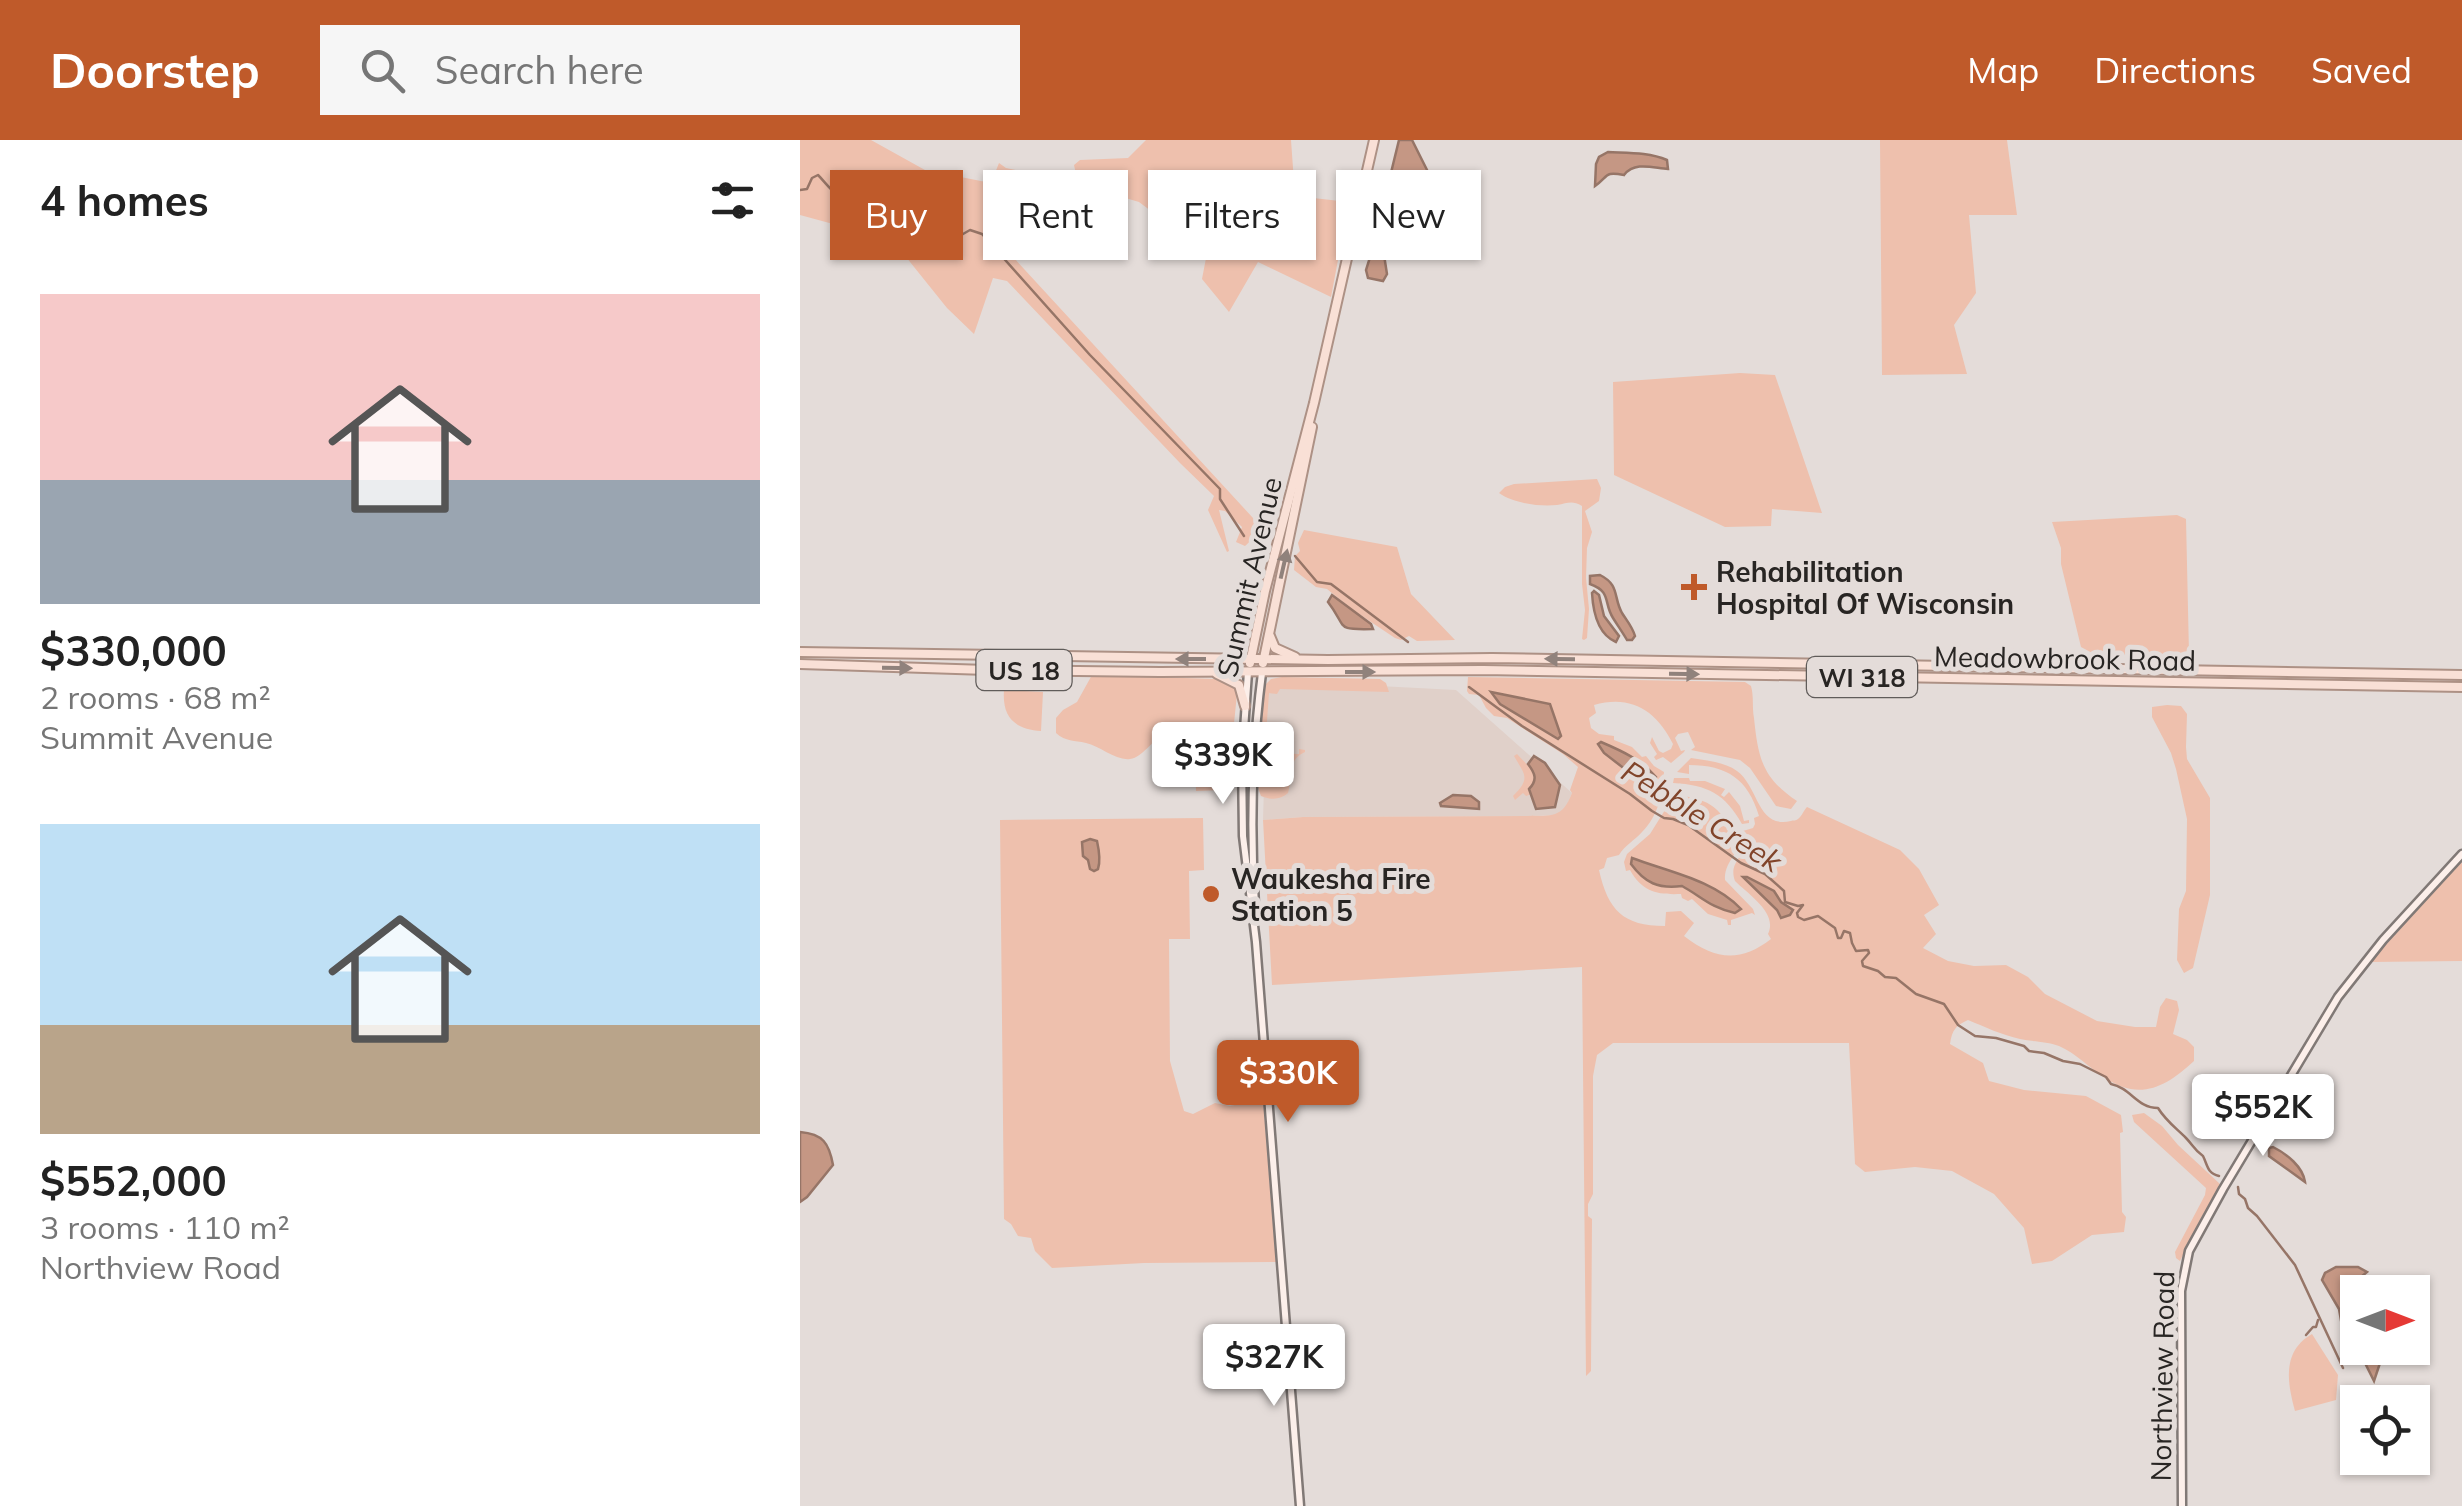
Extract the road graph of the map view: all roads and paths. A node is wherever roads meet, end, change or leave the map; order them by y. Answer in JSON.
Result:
{"nodes":[{"id":1,"x":1374,"y":140,"type":"edge"},
{"id":2,"x":1314,"y":403,"type":"junction"},
{"id":3,"x":1270,"y":622,"type":"junction"},
{"id":4,"x":800,"y":652,"type":"edge"},
{"id":5,"x":1250,"y":659,"type":"junction"},
{"id":6,"x":1264,"y":659,"type":"junction"},
{"id":7,"x":1300,"y":660,"type":"junction"},
{"id":8,"x":800,"y":664,"type":"edge"},
{"id":9,"x":1213,"y":672,"type":"junction"},
{"id":10,"x":1248,"y":672,"type":"junction"},
{"id":11,"x":1262,"y":672,"type":"junction"},
{"id":12,"x":2462,"y":675,"type":"edge"},
{"id":13,"x":2462,"y":687,"type":"edge"},
{"id":14,"x":1245,"y":706,"type":"junction"},
{"id":15,"x":2462,"y":854,"type":"edge"},
{"id":16,"x":1256,"y":942,"type":"junction"},
{"id":17,"x":1300,"y":1506,"type":"edge"},
{"id":18,"x":2182,"y":1506,"type":"edge"}],
"edges":[{"from":1,"to":2,"type":"main road","name":"Summit Avenue"},
{"from":3,"to":2,"type":"main road","name":"Summit Avenue","one_way":true},
{"from":2,"to":5,"type":"main road","name":"Summit Avenue"},
{"from":3,"to":6,"type":"main road","name":"Summit Avenue"},
{"from":3,"to":7,"type":"main road"},
{"from":5,"to":4,"type":"main road","number":"US 18","one_way":true},
{"from":5,"to":6,"type":"main road","name":"Meadowbrook Road","number":"WI 318"},
{"from":5,"to":10,"type":"main road","name":"Summit Avenue"},
{"from":6,"to":7,"type":"main road","name":"Meadowbrook Road","number":"WI 318"},
{"from":6,"to":11,"type":"main road","name":"Summit Avenue"},
{"from":12,"to":7,"type":"main road","name":"Meadowbrook Road","number":"WI 318","one_way":true},
{"from":8,"to":9,"type":"main road","number":"US 18","one_way":true},
{"from":9,"to":10,"type":"main road","number":"US 18"},
{"from":9,"to":14,"type":"main road"},
{"from":10,"to":11,"type":"main road","name":"Meadowbrook Road","number":"US 18"},
{"from":10,"to":14,"type":"main road","name":"Summit Avenue"},
{"from":11,"to":13,"type":"main road","name":"Meadowbrook Road","number":"WI 318","one_way":true},
{"from":11,"to":16,"type":"main road","name":"Summit Avenue"},
{"from":14,"to":16,"type":"main road","name":"Summit Avenue"},
{"from":15,"to":18,"type":"main road","name":"Northview Road"},
{"from":16,"to":17,"type":"main road","name":"Summit Avenue"}]}
